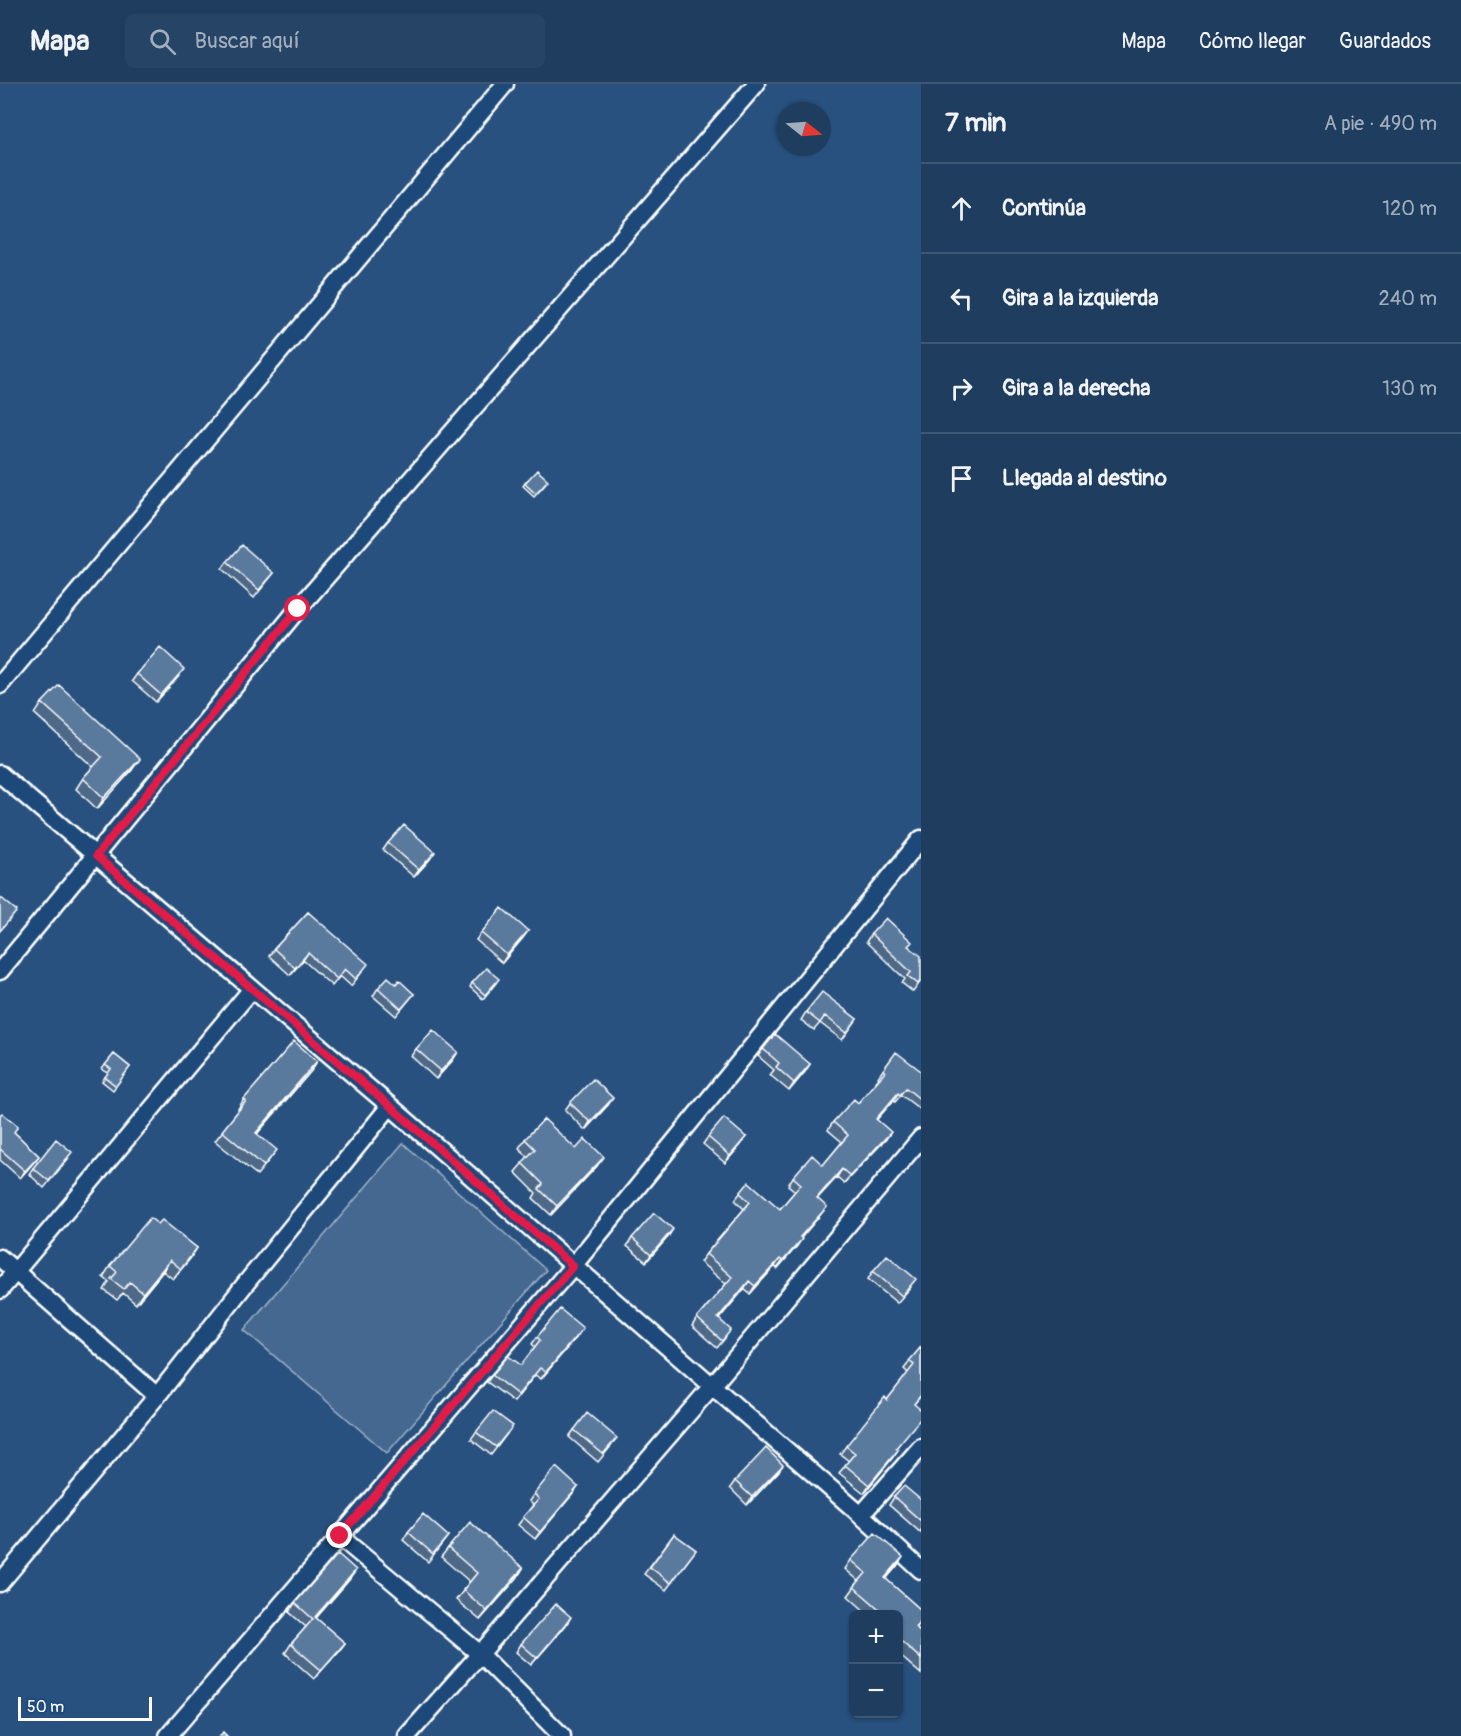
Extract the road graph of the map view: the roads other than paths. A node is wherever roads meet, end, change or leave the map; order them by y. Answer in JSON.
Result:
{"nodes":[{"id":1,"x":505,"y":84,"type":"edge"},
{"id":2,"x":756,"y":84,"type":"edge"},
{"id":3,"x":0,"y":685,"type":"edge"},
{"id":4,"x":0,"y":774,"type":"edge"},
{"id":5,"x":921,"y":839,"type":"edge"},
{"id":6,"x":96,"y":856,"type":"junction"},
{"id":7,"x":0,"y":971,"type":"edge"},
{"id":8,"x":252,"y":989,"type":"junction"},
{"id":9,"x":390,"y":1106,"type":"junction"},
{"id":10,"x":921,"y":1138,"type":"edge"},
{"id":11,"x":0,"y":1258,"type":"edge"},
{"id":12,"x":573,"y":1266,"type":"junction"},
{"id":13,"x":15,"y":1272,"type":"junction"},
{"id":14,"x":0,"y":1290,"type":"edge"},
{"id":15,"x":712,"y":1386,"type":"junction"},
{"id":16,"x":158,"y":1396,"type":"junction"},
{"id":17,"x":921,"y":1447,"type":"edge"},
{"id":18,"x":861,"y":1515,"type":"junction"},
{"id":19,"x":340,"y":1536,"type":"junction"},
{"id":20,"x":921,"y":1570,"type":"edge"},
{"id":21,"x":0,"y":1583,"type":"edge"},
{"id":22,"x":480,"y":1654,"type":"junction"},
{"id":23,"x":168,"y":1736,"type":"edge"},
{"id":24,"x":407,"y":1736,"type":"edge"},
{"id":25,"x":562,"y":1736,"type":"edge"}],
"edges":[{"from":1,"to":3,"type":"street"},
{"from":2,"to":6,"type":"street"},
{"from":4,"to":6,"type":"street"},
{"from":5,"to":12,"type":"street"},
{"from":6,"to":7,"type":"street"},
{"from":6,"to":8,"type":"street"},
{"from":8,"to":9,"type":"street"},
{"from":8,"to":13,"type":"street"},
{"from":9,"to":12,"type":"street"},
{"from":9,"to":16,"type":"street"},
{"from":10,"to":15,"type":"street"},
{"from":11,"to":13,"type":"street"},
{"from":12,"to":15,"type":"street"},
{"from":12,"to":19,"type":"street"},
{"from":13,"to":14,"type":"street"},
{"from":13,"to":16,"type":"street"},
{"from":15,"to":18,"type":"street"},
{"from":15,"to":22,"type":"street"},
{"from":16,"to":21,"type":"street"},
{"from":17,"to":18,"type":"street"},
{"from":18,"to":20,"type":"street"},
{"from":19,"to":22,"type":"street"},
{"from":19,"to":23,"type":"street"},
{"from":22,"to":24,"type":"street"},
{"from":22,"to":25,"type":"street"}]}
